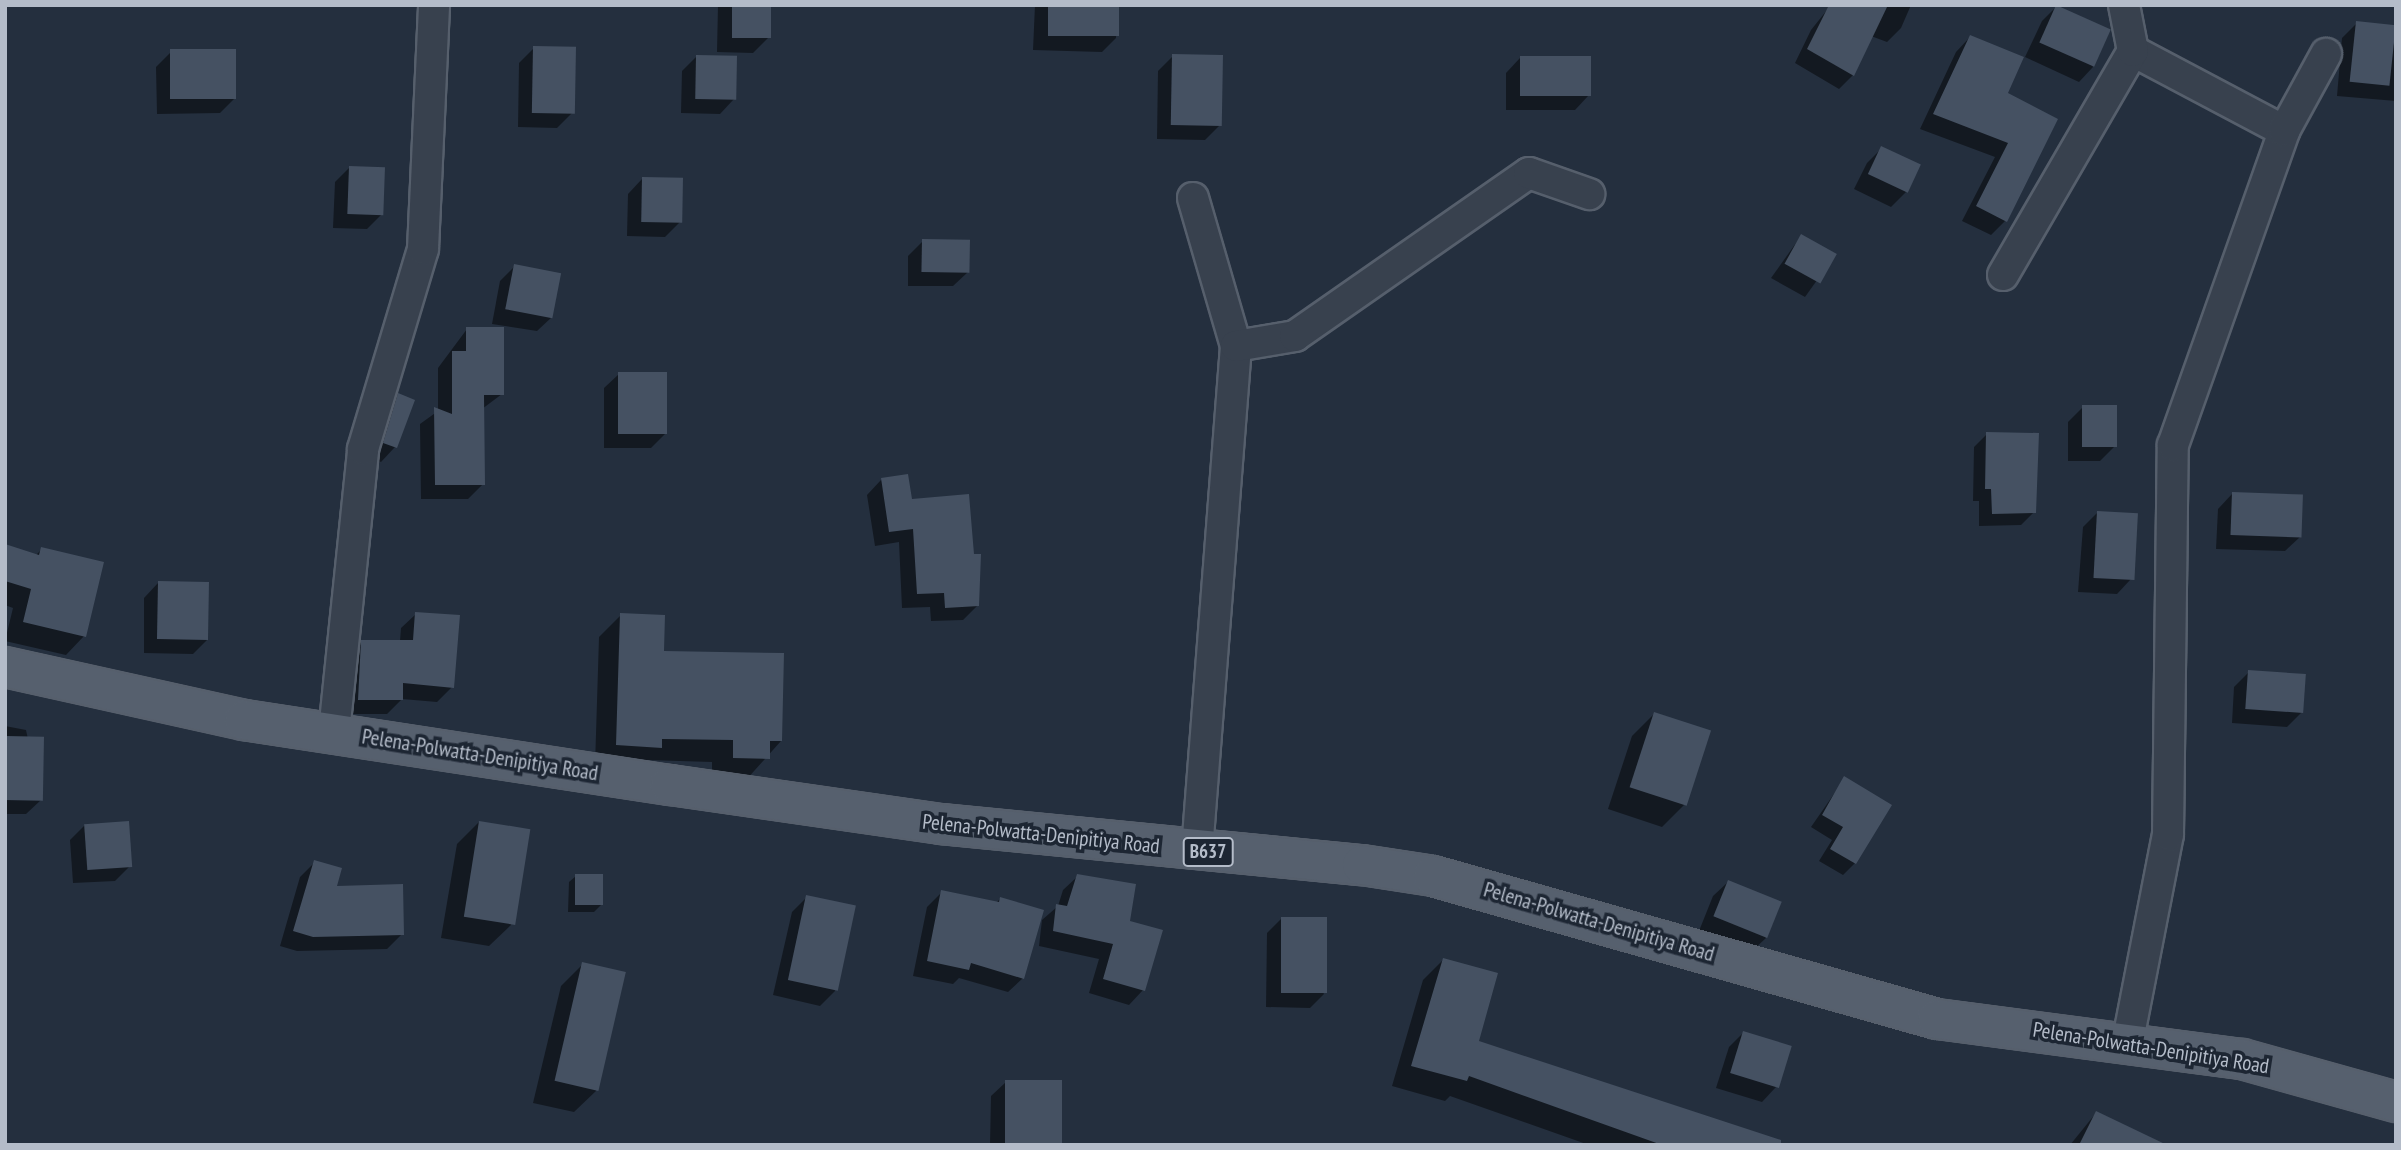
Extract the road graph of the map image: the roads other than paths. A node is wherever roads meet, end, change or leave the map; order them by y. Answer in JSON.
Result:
{"nodes":[{"id":1,"x":434,"y":5,"type":"edge"},
{"id":2,"x":2124,"y":5,"type":"edge"},
{"id":3,"x":2133,"y":51,"type":"junction"},
{"id":4,"x":2326,"y":54,"type":"dead end"},
{"id":5,"x":2284,"y":131,"type":"junction"},
{"id":6,"x":1589,"y":194,"type":"dead end"},
{"id":7,"x":1192,"y":198,"type":"dead end"},
{"id":8,"x":2003,"y":275,"type":"dead end"},
{"id":9,"x":1236,"y":346,"type":"junction"},
{"id":10,"x":5,"y":667,"type":"edge"},
{"id":11,"x":334,"y":732,"type":"junction"},
{"id":12,"x":1197,"y":851,"type":"junction"},
{"id":13,"x":2128,"y":1040,"type":"junction"},
{"id":14,"x":2396,"y":1102,"type":"edge"}],
"edges":[{"from":1,"to":11,"type":"street"},
{"from":2,"to":3,"type":"street"},
{"from":3,"to":5,"type":"street"},
{"from":3,"to":8,"type":"street"},
{"from":4,"to":5,"type":"street"},
{"from":5,"to":13,"type":"street"},
{"from":6,"to":9,"type":"street"},
{"from":7,"to":9,"type":"street"},
{"from":9,"to":12,"type":"street"},
{"from":10,"to":11,"type":"main road","name":"Pelena-Polwatta-Denipitiya Road","number":"B637"},
{"from":11,"to":12,"type":"main road","name":"Pelena-Polwatta-Denipitiya Road","number":"B637"},
{"from":12,"to":13,"type":"main road","name":"Pelena-Polwatta-Denipitiya Road","number":"B637"},
{"from":13,"to":14,"type":"main road","name":"Pelena-Polwatta-Denipitiya Road","number":"B637"}]}
